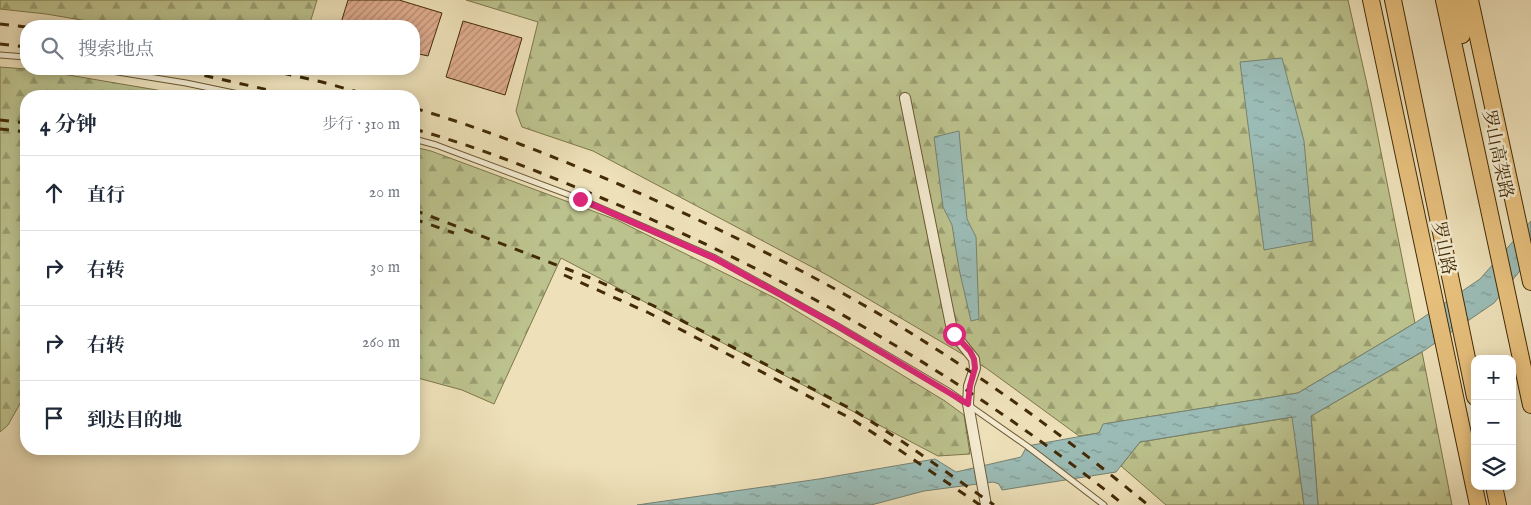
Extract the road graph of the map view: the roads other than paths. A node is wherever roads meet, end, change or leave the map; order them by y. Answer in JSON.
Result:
{"nodes":[{"id":1,"x":1371,"y":0,"type":"edge"},
{"id":2,"x":1393,"y":0,"type":"edge"},
{"id":3,"x":1444,"y":0,"type":"edge"},
{"id":4,"x":1457,"y":0,"type":"edge"},
{"id":5,"x":1470,"y":0,"type":"edge"},
{"id":6,"x":0,"y":55,"type":"edge"},
{"id":7,"x":20,"y":57,"type":"edge"},
{"id":8,"x":136,"y":75,"type":"edge"},
{"id":9,"x":219,"y":90,"type":"edge"},
{"id":10,"x":904,"y":98,"type":"dead end"},
{"id":11,"x":420,"y":141,"type":"edge"},
{"id":12,"x":1477,"y":151,"type":"junction"},
{"id":13,"x":1530,"y":276,"type":"edge"},
{"id":14,"x":1471,"y":379,"type":"edge"},
{"id":15,"x":968,"y":404,"type":"junction"},
{"id":16,"x":1531,"y":405,"type":"edge"},
{"id":17,"x":1495,"y":490,"type":"edge"},
{"id":18,"x":986,"y":505,"type":"edge"},
{"id":19,"x":1104,"y":505,"type":"edge"},
{"id":20,"x":1478,"y":505,"type":"edge"},
{"id":21,"x":1498,"y":505,"type":"edge"}],
"edges":[{"from":1,"to":20,"type":"main road","name":"罗山路"},
{"from":2,"to":14,"type":"main road"},
{"from":3,"to":12,"type":"main road","name":"罗山高架路"},
{"from":4,"to":12,"type":"main road"},
{"from":5,"to":13,"type":"main road"},
{"from":6,"to":7,"type":"lane"},
{"from":8,"to":9,"type":"lane"},
{"from":10,"to":15,"type":"street"},
{"from":11,"to":15,"type":"lane"},
{"from":12,"to":16,"type":"main road","name":"罗山高架路"},
{"from":15,"to":18,"type":"street"},
{"from":15,"to":19,"type":"lane"},
{"from":17,"to":21,"type":"main road"}]}
